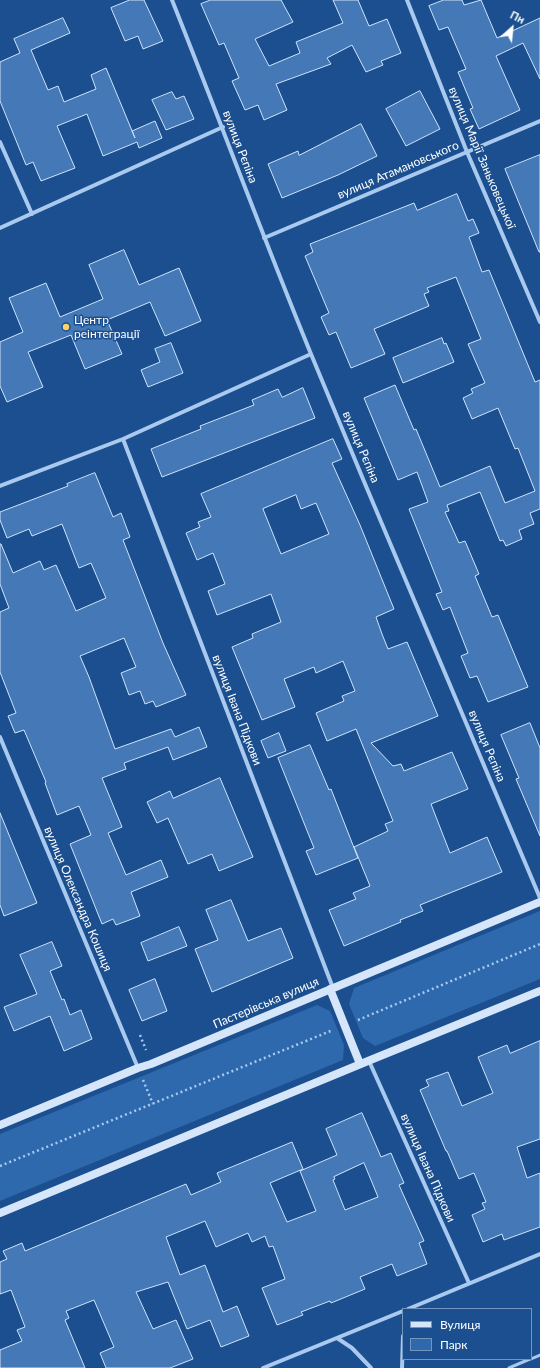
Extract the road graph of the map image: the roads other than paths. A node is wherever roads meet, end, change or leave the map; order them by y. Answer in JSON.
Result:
{"nodes":[{"id":1,"x":172,"y":0,"type":"edge"},
{"id":2,"x":407,"y":0,"type":"edge"},
{"id":3,"x":540,"y":121,"type":"edge"},
{"id":4,"x":222,"y":127,"type":"junction"},
{"id":5,"x":0,"y":142,"type":"edge"},
{"id":6,"x":467,"y":152,"type":"junction"},
{"id":7,"x":32,"y":214,"type":"junction"},
{"id":8,"x":0,"y":228,"type":"edge"},
{"id":9,"x":264,"y":238,"type":"junction"},
{"id":10,"x":540,"y":322,"type":"edge"},
{"id":11,"x":311,"y":354,"type":"junction"},
{"id":12,"x":123,"y":438,"type":"junction"},
{"id":13,"x":0,"y":486,"type":"edge"},
{"id":14,"x":0,"y":737,"type":"edge"},
{"id":15,"x":540,"y":898,"type":"edge"},
{"id":16,"x":540,"y":902,"type":"edge"},
{"id":17,"x":331,"y":989,"type":"junction"},
{"id":18,"x":540,"y":991,"type":"edge"},
{"id":19,"x":368,"y":1061,"type":"junction"},
{"id":20,"x":360,"y":1064,"type":"junction"},
{"id":21,"x":138,"y":1068,"type":"junction"},
{"id":22,"x":0,"y":1125,"type":"edge"},
{"id":23,"x":0,"y":1213,"type":"edge"},
{"id":24,"x":540,"y":1254,"type":"edge"},
{"id":25,"x":469,"y":1283,"type":"junction"},
{"id":26,"x":410,"y":1308,"type":"edge"},
{"id":27,"x":402,"y":1311,"type":"edge"},
{"id":28,"x":337,"y":1338,"type":"junction"},
{"id":29,"x":528,"y":1360,"type":"edge"},
{"id":30,"x":263,"y":1368,"type":"edge"},
{"id":31,"x":371,"y":1368,"type":"edge"},
{"id":32,"x":508,"y":1368,"type":"edge"}],
"edges":[{"from":1,"to":4,"type":"street","name":"вулиця Рєпіна"},
{"from":2,"to":6,"type":"street","name":"вулиця Марії Заньковецької"},
{"from":3,"to":6,"type":"street","name":"вулиця Атамановського"},
{"from":4,"to":7,"type":"street"},
{"from":4,"to":9,"type":"street","name":"вулиця Рєпіна"},
{"from":5,"to":7,"type":"street"},
{"from":6,"to":9,"type":"street","name":"вулиця Атамановського"},
{"from":6,"to":10,"type":"street","name":"вулиця Марії Заньковецької"},
{"from":7,"to":8,"type":"street"},
{"from":9,"to":11,"type":"street","name":"вулиця Рєпіна"},
{"from":11,"to":12,"type":"street"},
{"from":11,"to":15,"type":"street","name":"вулиця Рєпіна"},
{"from":12,"to":13,"type":"street"},
{"from":12,"to":17,"type":"street","name":"вулиця Івана Підкови"},
{"from":14,"to":21,"type":"street","name":"вулиця Олександра Кошиця"},
{"from":16,"to":17,"type":"main road","name":"Пастерівська вулиця"},
{"from":17,"to":20,"type":"main road"},
{"from":17,"to":21,"type":"main road","name":"Пастерівська вулиця"},
{"from":18,"to":19,"type":"main road"},
{"from":19,"to":20,"type":"main road"},
{"from":19,"to":25,"type":"street","name":"вулиця Івана Підкови"},
{"from":20,"to":23,"type":"main road"},
{"from":21,"to":22,"type":"main road","name":"Пастерівська вулиця"},
{"from":24,"to":25,"type":"street"},
{"from":25,"to":26,"type":"street"},
{"from":27,"to":28,"type":"street"},
{"from":28,"to":30,"type":"street"},
{"from":28,"to":31,"type":"street"},
{"from":29,"to":32,"type":"lane"}]}
